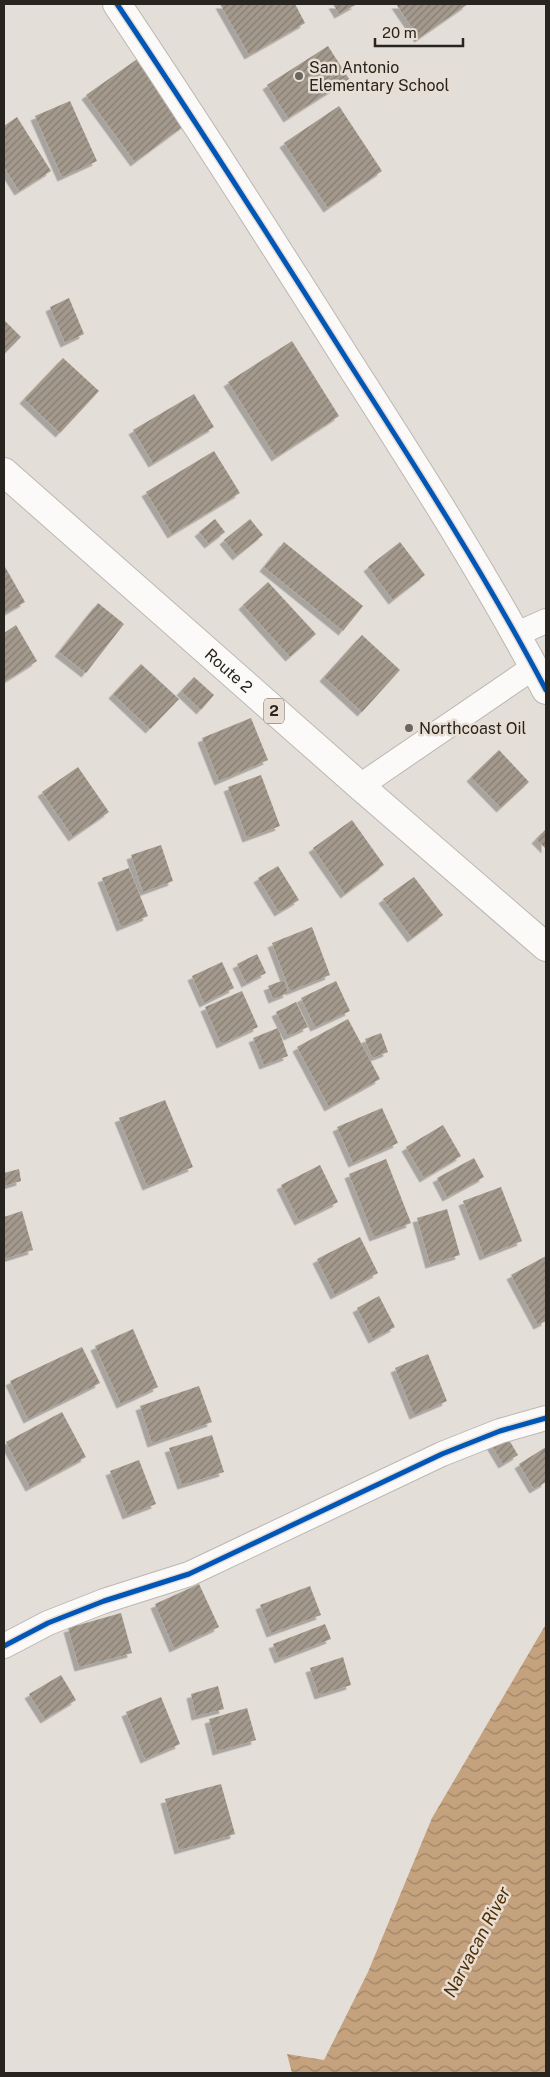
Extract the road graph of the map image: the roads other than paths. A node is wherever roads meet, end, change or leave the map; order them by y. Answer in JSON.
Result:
{"nodes":[{"id":1,"x":117,"y":4,"type":"edge"},
{"id":2,"x":4,"y":472,"type":"edge"},
{"id":3,"x":546,"y":621,"type":"edge"},
{"id":4,"x":517,"y":634,"type":"junction"},
{"id":5,"x":540,"y":678,"type":"edge"},
{"id":6,"x":360,"y":786,"type":"junction"},
{"id":7,"x":546,"y":946,"type":"edge"},
{"id":8,"x":546,"y":1418,"type":"edge"},
{"id":9,"x":4,"y":1646,"type":"edge"}],
"edges":[{"from":1,"to":4,"type":"main road"},
{"from":2,"to":6,"type":"main road","name":"Route 2","number":"2"},
{"from":3,"to":4,"type":"street"},
{"from":4,"to":5,"type":"main road"},
{"from":5,"to":6,"type":"street"},
{"from":6,"to":7,"type":"main road","name":"Route 2","number":"2"},
{"from":8,"to":9,"type":"street"}]}
